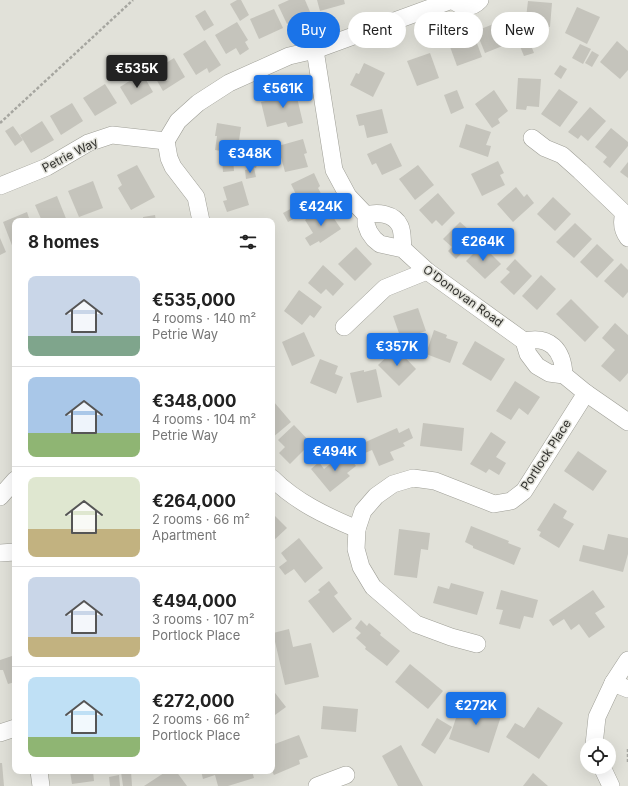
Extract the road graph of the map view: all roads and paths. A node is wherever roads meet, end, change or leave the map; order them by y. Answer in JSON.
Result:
{"nodes":[{"id":1,"x":133,"y":0,"type":"edge"},
{"id":2,"x":452,"y":0,"type":"edge"},
{"id":3,"x":480,"y":0,"type":"edge"},
{"id":4,"x":315,"y":50,"type":"junction"},
{"id":5,"x":0,"y":123,"type":"edge"},
{"id":6,"x":532,"y":138,"type":"dead end"},
{"id":7,"x":166,"y":141,"type":"junction"},
{"id":8,"x":0,"y":186,"type":"edge"},
{"id":9,"x":626,"y":213,"type":"edge"},
{"id":10,"x":366,"y":215,"type":"junction"},
{"id":11,"x":200,"y":218,"type":"edge"},
{"id":12,"x":628,"y":238,"type":"edge"},
{"id":13,"x":403,"y":249,"type":"junction"},
{"id":14,"x":427,"y":271,"type":"junction"},
{"id":15,"x":344,"y":327,"type":"dead end"},
{"id":16,"x":524,"y":341,"type":"junction"},
{"id":17,"x":564,"y":376,"type":"junction"},
{"id":18,"x":586,"y":393,"type":"junction"},
{"id":19,"x":628,"y":422,"type":"edge"},
{"id":20,"x":275,"y":480,"type":"edge"},
{"id":21,"x":12,"y":483,"type":"edge"},
{"id":22,"x":0,"y":497,"type":"edge"},
{"id":23,"x":357,"y":529,"type":"junction"},
{"id":24,"x":12,"y":552,"type":"edge"},
{"id":25,"x":0,"y":553,"type":"edge"},
{"id":26,"x":477,"y":644,"type":"dead end"},
{"id":27,"x":628,"y":660,"type":"edge"},
{"id":28,"x":621,"y":686,"type":"edge"},
{"id":29,"x":12,"y":729,"type":"edge"},
{"id":30,"x":0,"y":733,"type":"edge"},
{"id":31,"x":595,"y":738,"type":"edge"},
{"id":32,"x":628,"y":749,"type":"edge"},
{"id":33,"x":628,"y":764,"type":"edge"},
{"id":34,"x":40,"y":774,"type":"edge"},
{"id":35,"x":605,"y":774,"type":"edge"},
{"id":36,"x":346,"y":776,"type":"dead end"},
{"id":37,"x":41,"y":786,"type":"edge"},
{"id":38,"x":317,"y":786,"type":"edge"},
{"id":39,"x":611,"y":786,"type":"edge"}],
"edges":[{"from":1,"to":5,"type":"path"},
{"from":2,"to":3,"type":"street"},
{"from":2,"to":4,"type":"street"},
{"from":4,"to":7,"type":"street"},
{"from":4,"to":10,"type":"street"},
{"from":6,"to":9,"type":"street"},
{"from":7,"to":8,"type":"street","name":"Petrie Way"},
{"from":7,"to":11,"type":"street"},
{"from":9,"to":12,"type":"street"},
{"from":10,"to":13,"type":"street"},
{"from":10,"to":13,"type":"street"},
{"from":13,"to":14,"type":"street","name":"O'Donovan Road"},
{"from":14,"to":15,"type":"street"},
{"from":14,"to":16,"type":"street","name":"O'Donovan Road"},
{"from":16,"to":17,"type":"street"},
{"from":16,"to":17,"type":"street"},
{"from":17,"to":18,"type":"street"},
{"from":18,"to":19,"type":"street"},
{"from":18,"to":23,"type":"street","name":"Portlock Place"},
{"from":20,"to":23,"type":"street"},
{"from":21,"to":22,"type":"street"},
{"from":23,"to":26,"type":"street","name":"Portlock Place"},
{"from":24,"to":25,"type":"street"},
{"from":27,"to":28,"type":"street"},
{"from":28,"to":31,"type":"street"},
{"from":29,"to":30,"type":"street"},
{"from":32,"to":33,"type":"path"},
{"from":34,"to":37,"type":"street"},
{"from":35,"to":39,"type":"street"},
{"from":36,"to":38,"type":"street"}]}
